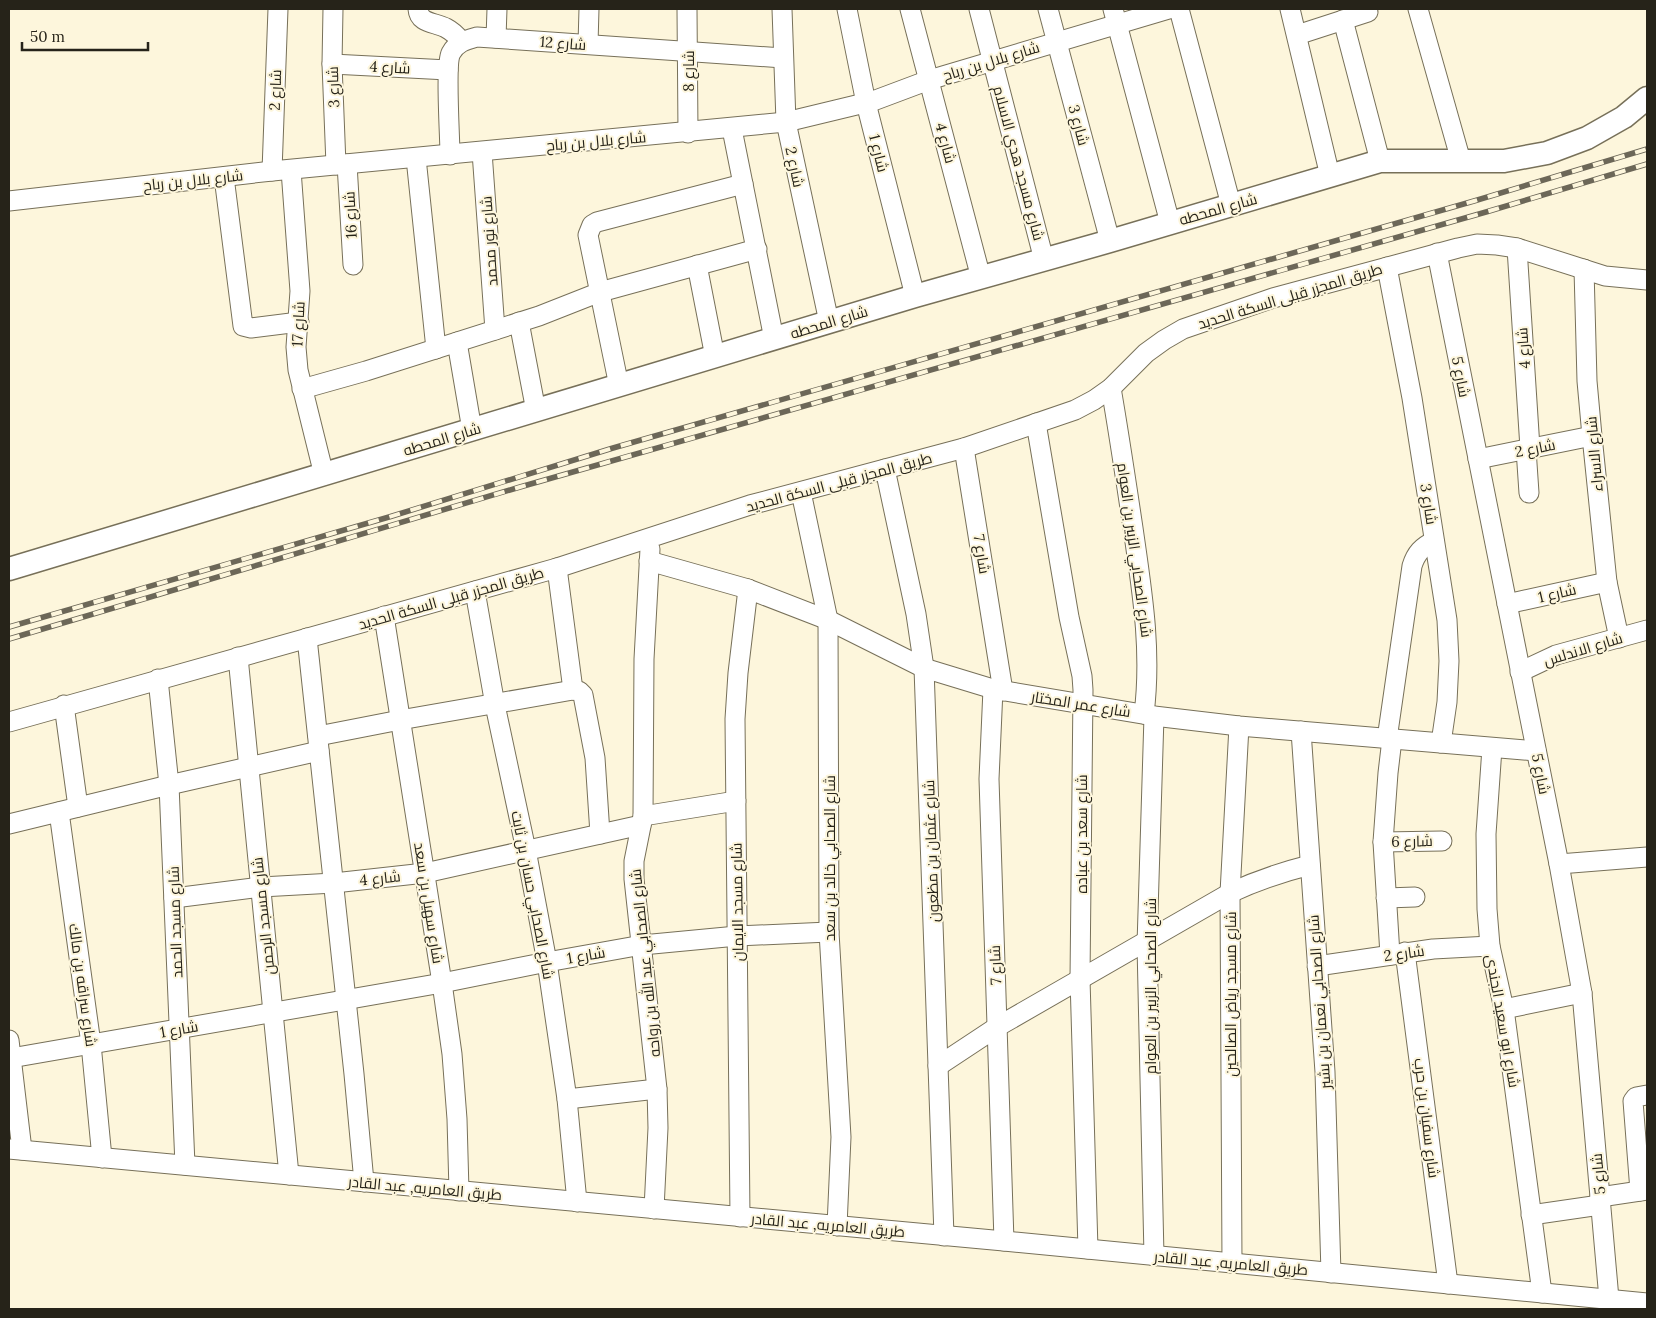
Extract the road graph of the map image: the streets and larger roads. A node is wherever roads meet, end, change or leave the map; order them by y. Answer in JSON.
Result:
{"nodes":[{"id":1,"x":278,"y":9,"type":"edge"},
{"id":2,"x":334,"y":9,"type":"edge"},
{"id":3,"x":418,"y":9,"type":"edge"},
{"id":4,"x":497,"y":9,"type":"edge"},
{"id":5,"x":590,"y":9,"type":"edge"},
{"id":6,"x":687,"y":9,"type":"edge"},
{"id":7,"x":782,"y":9,"type":"edge"},
{"id":8,"x":847,"y":9,"type":"edge"},
{"id":9,"x":910,"y":9,"type":"edge"},
{"id":10,"x":979,"y":9,"type":"edge"},
{"id":11,"x":1048,"y":9,"type":"edge"},
{"id":12,"x":1169,"y":9,"type":"edge"},
{"id":13,"x":1179,"y":9,"type":"edge"},
{"id":14,"x":1290,"y":9,"type":"edge"},
{"id":15,"x":1418,"y":9,"type":"edge"},
{"id":16,"x":1368,"y":12,"type":"dead end"},
{"id":17,"x":1115,"y":16,"type":"edge"},
{"id":18,"x":1343,"y":20,"type":"junction"},
{"id":19,"x":1297,"y":35,"type":"junction"},
{"id":20,"x":496,"y":38,"type":"junction"},
{"id":21,"x":461,"y":42,"type":"junction"},
{"id":22,"x":1056,"y":42,"type":"junction"},
{"id":23,"x":588,"y":44,"type":"junction"},
{"id":24,"x":688,"y":51,"type":"junction"},
{"id":25,"x":783,"y":58,"type":"junction"},
{"id":26,"x":992,"y":61,"type":"junction"},
{"id":27,"x":332,"y":64,"type":"junction"},
{"id":28,"x":448,"y":70,"type":"junction"},
{"id":29,"x":929,"y":80,"type":"junction"},
{"id":30,"x":1647,"y":98,"type":"edge"},
{"id":31,"x":866,"y":103,"type":"junction"},
{"id":32,"x":786,"y":122,"type":"junction"},
{"id":33,"x":732,"y":129,"type":"junction"},
{"id":34,"x":688,"y":133,"type":"junction"},
{"id":35,"x":482,"y":152,"type":"junction"},
{"id":36,"x":450,"y":155,"type":"junction"},
{"id":37,"x":416,"y":158,"type":"junction"},
{"id":38,"x":1380,"y":161,"type":"junction"},
{"id":39,"x":1461,"y":161,"type":"junction"},
{"id":40,"x":342,"y":165,"type":"junction"},
{"id":41,"x":291,"y":170,"type":"junction"},
{"id":42,"x":272,"y":171,"type":"junction"},
{"id":43,"x":1330,"y":176,"type":"junction"},
{"id":44,"x":224,"y":177,"type":"junction"},
{"id":45,"x":743,"y":184,"type":"junction"},
{"id":46,"x":9,"y":201,"type":"edge"},
{"id":47,"x":1231,"y":205,"type":"junction"},
{"id":48,"x":1170,"y":224,"type":"junction"},
{"id":49,"x":1110,"y":241,"type":"junction"},
{"id":50,"x":1517,"y":248,"type":"junction"},
{"id":51,"x":756,"y":249,"type":"junction"},
{"id":52,"x":1437,"y":253,"type":"junction"},
{"id":53,"x":1044,"y":260,"type":"junction"},
{"id":54,"x":353,"y":265,"type":"dead end"},
{"id":55,"x":697,"y":266,"type":"junction"},
{"id":56,"x":1387,"y":267,"type":"junction"},
{"id":57,"x":1584,"y":269,"type":"junction"},
{"id":58,"x":981,"y":278,"type":"junction"},
{"id":59,"x":1647,"y":280,"type":"edge"},
{"id":60,"x":600,"y":292,"type":"junction"},
{"id":61,"x":915,"y":296,"type":"junction"},
{"id":62,"x":299,"y":322,"type":"junction"},
{"id":63,"x":519,"y":322,"type":"junction"},
{"id":64,"x":829,"y":322,"type":"junction"},
{"id":65,"x":496,"y":330,"type":"junction"},
{"id":66,"x":774,"y":339,"type":"junction"},
{"id":67,"x":457,"y":342,"type":"junction"},
{"id":68,"x":436,"y":349,"type":"junction"},
{"id":69,"x":715,"y":357,"type":"junction"},
{"id":70,"x":619,"y":386,"type":"junction"},
{"id":71,"x":1112,"y":388,"type":"junction"},
{"id":72,"x":302,"y":389,"type":"junction"},
{"id":73,"x":536,"y":411,"type":"junction"},
{"id":74,"x":1036,"y":423,"type":"junction"},
{"id":75,"x":472,"y":430,"type":"junction"},
{"id":76,"x":1592,"y":436,"type":"junction"},
{"id":77,"x":964,"y":448,"type":"junction"},
{"id":78,"x":1528,"y":449,"type":"junction"},
{"id":79,"x":1478,"y":459,"type":"junction"},
{"id":80,"x":885,"y":470,"type":"junction"},
{"id":81,"x":324,"y":475,"type":"junction"},
{"id":82,"x":801,"y":492,"type":"junction"},
{"id":83,"x":1529,"y":493,"type":"dead end"},
{"id":84,"x":650,"y":538,"type":"junction"},
{"id":85,"x":1434,"y":541,"type":"junction"},
{"id":86,"x":649,"y":561,"type":"junction"},
{"id":87,"x":557,"y":568,"type":"junction"},
{"id":88,"x":9,"y":569,"type":"edge"},
{"id":89,"x":1606,"y":582,"type":"junction"},
{"id":90,"x":748,"y":589,"type":"junction"},
{"id":91,"x":475,"y":591,"type":"junction"},
{"id":92,"x":1507,"y":604,"type":"junction"},
{"id":93,"x":384,"y":616,"type":"junction"},
{"id":94,"x":828,"y":620,"type":"junction"},
{"id":95,"x":1647,"y":630,"type":"edge"},
{"id":96,"x":307,"y":638,"type":"junction"},
{"id":97,"x":1619,"y":638,"type":"junction"},
{"id":98,"x":238,"y":657,"type":"junction"},
{"id":99,"x":924,"y":668,"type":"junction"},
{"id":100,"x":1520,"y":672,"type":"junction"},
{"id":101,"x":158,"y":679,"type":"junction"},
{"id":102,"x":574,"y":690,"type":"junction"},
{"id":103,"x":998,"y":690,"type":"junction"},
{"id":104,"x":1082,"y":704,"type":"junction"},
{"id":105,"x":495,"y":705,"type":"junction"},
{"id":106,"x":64,"y":706,"type":"junction"},
{"id":107,"x":1149,"y":715,"type":"junction"},
{"id":108,"x":400,"y":720,"type":"junction"},
{"id":109,"x":9,"y":722,"type":"edge"},
{"id":110,"x":1239,"y":726,"type":"junction"},
{"id":111,"x":1301,"y":731,"type":"junction"},
{"id":112,"x":1390,"y":739,"type":"junction"},
{"id":113,"x":319,"y":743,"type":"junction"},
{"id":114,"x":1441,"y":743,"type":"junction"},
{"id":115,"x":1492,"y":748,"type":"junction"},
{"id":116,"x":1536,"y":751,"type":"junction"},
{"id":117,"x":249,"y":766,"type":"junction"},
{"id":118,"x":169,"y":784,"type":"junction"},
{"id":119,"x":736,"y":801,"type":"junction"},
{"id":120,"x":78,"y":807,"type":"junction"},
{"id":121,"x":59,"y":812,"type":"junction"},
{"id":122,"x":642,"y":820,"type":"junction"},
{"id":123,"x":9,"y":824,"type":"edge"},
{"id":124,"x":600,"y":834,"type":"junction"},
{"id":125,"x":1442,"y":841,"type":"dead end"},
{"id":126,"x":1383,"y":842,"type":"junction"},
{"id":127,"x":526,"y":850,"type":"junction"},
{"id":128,"x":1647,"y":857,"type":"edge"},
{"id":129,"x":1559,"y":864,"type":"junction"},
{"id":130,"x":1310,"y":865,"type":"junction"},
{"id":131,"x":425,"y":873,"type":"junction"},
{"id":132,"x":334,"y":883,"type":"junction"},
{"id":133,"x":261,"y":887,"type":"junction"},
{"id":134,"x":1230,"y":893,"type":"junction"},
{"id":135,"x":1415,"y":896,"type":"dead end"},
{"id":136,"x":174,"y":898,"type":"junction"},
{"id":137,"x":1386,"y":898,"type":"junction"},
{"id":138,"x":829,"y":932,"type":"junction"},
{"id":139,"x":737,"y":936,"type":"junction"},
{"id":140,"x":1148,"y":939,"type":"junction"},
{"id":141,"x":642,"y":945,"type":"junction"},
{"id":142,"x":1490,"y":946,"type":"junction"},
{"id":143,"x":1398,"y":953,"type":"junction"},
{"id":144,"x":547,"y":962,"type":"junction"},
{"id":145,"x":1317,"y":966,"type":"junction"},
{"id":146,"x":1080,"y":979,"type":"junction"},
{"id":147,"x":442,"y":983,"type":"junction"},
{"id":148,"x":1582,"y":994,"type":"junction"},
{"id":149,"x":346,"y":1000,"type":"junction"},
{"id":150,"x":1504,"y":1009,"type":"junction"},
{"id":151,"x":273,"y":1013,"type":"junction"},
{"id":152,"x":997,"y":1027,"type":"junction"},
{"id":153,"x":179,"y":1029,"type":"junction"},
{"id":154,"x":91,"y":1044,"type":"junction"},
{"id":155,"x":10,"y":1049,"type":"edge"},
{"id":156,"x":938,"y":1066,"type":"junction"},
{"id":157,"x":657,"y":1090,"type":"junction"},
{"id":158,"x":1647,"y":1095,"type":"edge"},
{"id":159,"x":568,"y":1099,"type":"junction"},
{"id":160,"x":15,"y":1150,"type":"edge"},
{"id":161,"x":102,"y":1158,"type":"junction"},
{"id":162,"x":184,"y":1165,"type":"junction"},
{"id":163,"x":289,"y":1175,"type":"junction"},
{"id":164,"x":364,"y":1182,"type":"junction"},
{"id":165,"x":1644,"y":1190,"type":"edge"},
{"id":166,"x":459,"y":1191,"type":"junction"},
{"id":167,"x":1600,"y":1201,"type":"junction"},
{"id":168,"x":577,"y":1202,"type":"junction"},
{"id":169,"x":654,"y":1209,"type":"junction"},
{"id":170,"x":1532,"y":1215,"type":"junction"},
{"id":171,"x":740,"y":1217,"type":"junction"},
{"id":172,"x":838,"y":1226,"type":"junction"},
{"id":173,"x":944,"y":1236,"type":"junction"},
{"id":174,"x":1004,"y":1241,"type":"junction"},
{"id":175,"x":1088,"y":1249,"type":"junction"},
{"id":176,"x":1154,"y":1256,"type":"junction"},
{"id":177,"x":1232,"y":1263,"type":"junction"},
{"id":178,"x":1331,"y":1273,"type":"junction"},
{"id":179,"x":1448,"y":1284,"type":"junction"},
{"id":180,"x":1542,"y":1293,"type":"junction"},
{"id":181,"x":1609,"y":1299,"type":"junction"},
{"id":182,"x":1647,"y":1303,"type":"edge"}],
"edges":[{"from":1,"to":42,"type":"street","name":"شارع 2"},
{"from":2,"to":27,"type":"street","name":"شارع 3"},
{"from":3,"to":21,"type":"street"},
{"from":4,"to":20,"type":"street"},
{"from":5,"to":23,"type":"street"},
{"from":6,"to":24,"type":"street","name":"شارع 8"},
{"from":7,"to":25,"type":"street","name":"شارع 2"},
{"from":8,"to":31,"type":"street","name":"شارع 1"},
{"from":9,"to":29,"type":"street","name":"شارع 4"},
{"from":10,"to":26,"type":"street","name":"شارع مسجد هدي الاسلام"},
{"from":11,"to":22,"type":"street","name":"شارع 3"},
{"from":12,"to":17,"type":"street","name":"شارع بلال بن رباح"},
{"from":13,"to":47,"type":"street"},
{"from":14,"to":19,"type":"street"},
{"from":15,"to":39,"type":"street"},
{"from":16,"to":18,"type":"street"},
{"from":17,"to":22,"type":"street","name":"شارع بلال بن رباح"},
{"from":17,"to":48,"type":"street"},
{"from":18,"to":19,"type":"street"},
{"from":18,"to":38,"type":"street"},
{"from":19,"to":43,"type":"street"},
{"from":20,"to":21,"type":"street","name":"شارع 12"},
{"from":20,"to":23,"type":"street","name":"شارع 12"},
{"from":21,"to":28,"type":"street"},
{"from":22,"to":26,"type":"street","name":"شارع بلال بن رباح"},
{"from":22,"to":49,"type":"street","name":"شارع 3"},
{"from":23,"to":24,"type":"street","name":"شارع 12"},
{"from":24,"to":25,"type":"street","name":"شارع 12"},
{"from":24,"to":34,"type":"street","name":"شارع 8"},
{"from":25,"to":32,"type":"street","name":"شارع 2"},
{"from":26,"to":29,"type":"street","name":"شارع بلال بن رباح"},
{"from":26,"to":53,"type":"street","name":"شارع مسجد هدي الاسلام"},
{"from":27,"to":28,"type":"street","name":"شارع 4"},
{"from":27,"to":40,"type":"street","name":"شارع 3"},
{"from":28,"to":36,"type":"street"},
{"from":29,"to":31,"type":"street","name":"شارع بلال بن رباح"},
{"from":29,"to":58,"type":"street","name":"شارع 4"},
{"from":30,"to":39,"type":"street","name":"شارع المحطه"},
{"from":31,"to":32,"type":"street","name":"شارع بلال بن رباح"},
{"from":31,"to":61,"type":"street","name":"شارع 1"},
{"from":32,"to":33,"type":"street","name":"شارع بلال بن رباح"},
{"from":32,"to":64,"type":"street","name":"شارع 2"},
{"from":33,"to":34,"type":"street","name":"شارع بلال بن رباح"},
{"from":33,"to":45,"type":"street"},
{"from":34,"to":35,"type":"street","name":"شارع بلال بن رباح"},
{"from":35,"to":36,"type":"street","name":"شارع بلال بن رباح"},
{"from":35,"to":65,"type":"street","name":"شارع نور محمد"},
{"from":36,"to":37,"type":"street","name":"شارع بلال بن رباح"},
{"from":37,"to":40,"type":"street","name":"شارع بلال بن رباح"},
{"from":37,"to":68,"type":"street"},
{"from":38,"to":39,"type":"street","name":"شارع المحطه"},
{"from":38,"to":43,"type":"street","name":"شارع المحطه"},
{"from":40,"to":41,"type":"street","name":"شارع بلال بن رباح"},
{"from":40,"to":54,"type":"street","name":"شارع 16"},
{"from":41,"to":42,"type":"street","name":"شارع بلال بن رباح"},
{"from":41,"to":62,"type":"street","name":"شارع 17"},
{"from":42,"to":44,"type":"street","name":"شارع بلال بن رباح"},
{"from":43,"to":47,"type":"street","name":"شارع المحطه"},
{"from":44,"to":46,"type":"street","name":"شارع بلال بن رباح"},
{"from":44,"to":62,"type":"street"},
{"from":45,"to":51,"type":"street"},
{"from":45,"to":60,"type":"street"},
{"from":47,"to":48,"type":"street","name":"شارع المحطه"},
{"from":48,"to":49,"type":"street","name":"شارع المحطه"},
{"from":49,"to":53,"type":"street","name":"شارع المحطه"},
{"from":50,"to":52,"type":"street","name":"طريق المجزر قبلى السكة الحديد"},
{"from":50,"to":57,"type":"street","name":"طريق المجزر قبلى السكة الحديد"},
{"from":50,"to":78,"type":"street","name":"شارع 4"},
{"from":51,"to":55,"type":"street"},
{"from":51,"to":66,"type":"street"},
{"from":52,"to":56,"type":"street","name":"طريق المجزر قبلى السكة الحديد"},
{"from":52,"to":79,"type":"street","name":"شارع 5"},
{"from":53,"to":58,"type":"street","name":"شارع المحطه"},
{"from":55,"to":60,"type":"street"},
{"from":55,"to":69,"type":"street"},
{"from":56,"to":71,"type":"street","name":"طريق المجزر قبلى السكة الحديد"},
{"from":56,"to":85,"type":"street","name":"شارع 3"},
{"from":57,"to":59,"type":"street","name":"طريق المجزر قبلى السكة الحديد"},
{"from":57,"to":76,"type":"street","name":"شارع الاسراء"},
{"from":58,"to":61,"type":"street","name":"شارع المحطه"},
{"from":60,"to":63,"type":"street"},
{"from":60,"to":70,"type":"street"},
{"from":61,"to":64,"type":"street","name":"شارع المحطه"},
{"from":62,"to":72,"type":"street","name":"شارع 17"},
{"from":63,"to":65,"type":"street"},
{"from":63,"to":73,"type":"street"},
{"from":64,"to":66,"type":"street","name":"شارع المحطه"},
{"from":65,"to":67,"type":"street"},
{"from":66,"to":69,"type":"street","name":"شارع المحطه"},
{"from":67,"to":68,"type":"street"},
{"from":67,"to":75,"type":"street"},
{"from":68,"to":72,"type":"street"},
{"from":69,"to":70,"type":"street","name":"شارع المحطه"},
{"from":70,"to":73,"type":"street","name":"شارع المحطه"},
{"from":71,"to":74,"type":"street","name":"طريق المجزر قبلى السكة الحديد"},
{"from":71,"to":107,"type":"street","name":"شارع الصحابي الزبير بن العوام"},
{"from":72,"to":81,"type":"street","name":"شارع 17"},
{"from":73,"to":75,"type":"street","name":"شارع المحطه"},
{"from":74,"to":77,"type":"street","name":"طريق المجزر قبلى السكة الحديد"},
{"from":74,"to":104,"type":"street","name":"شارع سعد بن عباده"},
{"from":75,"to":81,"type":"street","name":"شارع المحطه"},
{"from":76,"to":78,"type":"street","name":"شارع 2"},
{"from":76,"to":89,"type":"street","name":"شارع الاسراء"},
{"from":77,"to":80,"type":"street","name":"طريق المجزر قبلى السكة الحديد"},
{"from":77,"to":103,"type":"street","name":"شارع 7"},
{"from":78,"to":79,"type":"street","name":"شارع 2"},
{"from":78,"to":83,"type":"street","name":"شارع 4"},
{"from":79,"to":92,"type":"street","name":"شارع 5"},
{"from":80,"to":82,"type":"street","name":"طريق المجزر قبلى السكة الحديد"},
{"from":80,"to":99,"type":"street","name":"شارع عثمان بن مظعون"},
{"from":81,"to":88,"type":"street","name":"شارع المحطه"},
{"from":82,"to":84,"type":"street","name":"طريق المجزر قبلى السكة الحديد"},
{"from":82,"to":94,"type":"street","name":"شارع الصحابي خالد بن سعد"},
{"from":84,"to":86,"type":"street","name":"شارع الصحابي عبد الله بن رواحه"},
{"from":84,"to":87,"type":"street","name":"طريق المجزر قبلى السكة الحديد"},
{"from":85,"to":112,"type":"street","name":"شارع سفيان بن حرب"},
{"from":85,"to":114,"type":"street","name":"شارع 3"},
{"from":86,"to":90,"type":"street","name":"شارع عمر المختار"},
{"from":86,"to":122,"type":"street","name":"شارع الصحابي عبد الله بن رواحه"},
{"from":87,"to":91,"type":"street","name":"طريق المجزر قبلى السكة الحديد"},
{"from":87,"to":102,"type":"street"},
{"from":89,"to":92,"type":"street","name":"شارع 1"},
{"from":89,"to":97,"type":"street","name":"شارع الاسراء"},
{"from":90,"to":94,"type":"street","name":"شارع عمر المختار"},
{"from":90,"to":119,"type":"street","name":"شارع مسجد الايمان"},
{"from":91,"to":93,"type":"street","name":"طريق المجزر قبلى السكة الحديد"},
{"from":91,"to":105,"type":"street","name":"شارع الصحابي حسان بن ثابت"},
{"from":92,"to":100,"type":"street","name":"شارع 5"},
{"from":93,"to":96,"type":"street","name":"طريق المجزر قبلى السكة الحديد"},
{"from":93,"to":108,"type":"street","name":"شارع سهيل بن سعد"},
{"from":94,"to":99,"type":"street","name":"شارع عمر المختار"},
{"from":94,"to":138,"type":"street","name":"شارع الصحابي خالد بن سعد"},
{"from":95,"to":97,"type":"street","name":"شارع الاندلس"},
{"from":96,"to":98,"type":"street","name":"طريق المجزر قبلى السكة الحديد"},
{"from":96,"to":113,"type":"street"},
{"from":97,"to":100,"type":"street","name":"شارع الاندلس"},
{"from":98,"to":101,"type":"street","name":"طريق المجزر قبلى السكة الحديد"},
{"from":98,"to":117,"type":"street","name":"شارع مسجد الرحمن"},
{"from":99,"to":103,"type":"street","name":"شارع عمر المختار"},
{"from":99,"to":156,"type":"street","name":"شارع عثمان بن مظعون"},
{"from":100,"to":116,"type":"street","name":"شارع 5"},
{"from":101,"to":106,"type":"street","name":"طريق المجزر قبلى السكة الحديد"},
{"from":101,"to":118,"type":"street","name":"شارع مسجد الحمد"},
{"from":102,"to":105,"type":"street"},
{"from":102,"to":124,"type":"street"},
{"from":103,"to":104,"type":"street","name":"شارع عمر المختار"},
{"from":103,"to":152,"type":"street","name":"شارع 7"},
{"from":104,"to":107,"type":"street","name":"شارع عمر المختار"},
{"from":104,"to":146,"type":"street","name":"شارع سعد بن عباده"},
{"from":105,"to":108,"type":"street"},
{"from":105,"to":127,"type":"street","name":"شارع الصحابي حسان بن ثابت"},
{"from":106,"to":109,"type":"street","name":"طريق المجزر قبلى السكة الحديد"},
{"from":106,"to":120,"type":"street"},
{"from":107,"to":110,"type":"street","name":"شارع عمر المختار"},
{"from":107,"to":140,"type":"street","name":"شارع الصحابي الزبير بن العوام"},
{"from":108,"to":113,"type":"street"},
{"from":108,"to":131,"type":"street","name":"شارع سهيل بن سعد"},
{"from":110,"to":111,"type":"street","name":"شارع عمر المختار"},
{"from":110,"to":134,"type":"street","name":"شارع مسجد رياض الصالحين"},
{"from":111,"to":112,"type":"street","name":"شارع عمر المختار"},
{"from":111,"to":130,"type":"street","name":"شارع الصحابي نعمان بن بشير"},
{"from":112,"to":114,"type":"street","name":"شارع عمر المختار"},
{"from":112,"to":126,"type":"street","name":"شارع سفيان بن حرب"},
{"from":113,"to":117,"type":"street"},
{"from":113,"to":132,"type":"street"},
{"from":114,"to":115,"type":"street","name":"شارع عمر المختار"},
{"from":115,"to":116,"type":"street","name":"شارع عمر المختار"},
{"from":115,"to":142,"type":"street","name":"شارع ابو سعيد الجندى"},
{"from":116,"to":129,"type":"street","name":"شارع 5"},
{"from":117,"to":118,"type":"street"},
{"from":117,"to":133,"type":"street","name":"شارع مسجد الرحمن"},
{"from":118,"to":120,"type":"street"},
{"from":118,"to":136,"type":"street","name":"شارع مسجد الحمد"},
{"from":119,"to":122,"type":"street","name":"شارع 4"},
{"from":119,"to":139,"type":"street","name":"شارع مسجد الايمان"},
{"from":120,"to":121,"type":"street"},
{"from":121,"to":123,"type":"street"},
{"from":121,"to":154,"type":"street","name":"شارع سراقه بن مالك"},
{"from":122,"to":124,"type":"street","name":"شارع 4"},
{"from":122,"to":141,"type":"street","name":"شارع الصحابي عبد الله بن رواحه"},
{"from":124,"to":127,"type":"street","name":"شارع 4"},
{"from":125,"to":126,"type":"street","name":"شارع 6"},
{"from":126,"to":137,"type":"street","name":"شارع سفيان بن حرب"},
{"from":127,"to":131,"type":"street","name":"شارع 4"},
{"from":127,"to":144,"type":"street","name":"شارع الصحابي حسان بن ثابت"},
{"from":128,"to":129,"type":"street"},
{"from":129,"to":148,"type":"street","name":"شارع 5"},
{"from":130,"to":134,"type":"street"},
{"from":130,"to":145,"type":"street","name":"شارع الصحابي نعمان بن بشير"},
{"from":131,"to":132,"type":"street","name":"شارع 4"},
{"from":131,"to":147,"type":"street","name":"شارع سهيل بن سعد"},
{"from":132,"to":133,"type":"street","name":"شارع 4"},
{"from":132,"to":149,"type":"street"},
{"from":133,"to":136,"type":"street","name":"شارع 4"},
{"from":133,"to":151,"type":"street","name":"شارع مسجد الرحمن"},
{"from":134,"to":140,"type":"street"},
{"from":134,"to":177,"type":"street","name":"شارع مسجد رياض الصالحين"},
{"from":135,"to":137,"type":"street"},
{"from":136,"to":153,"type":"street","name":"شارع مسجد الحمد"},
{"from":137,"to":143,"type":"street","name":"شارع سفيان بن حرب"},
{"from":138,"to":139,"type":"street","name":"شارع 1"},
{"from":138,"to":172,"type":"street","name":"شارع الصحابي خالد بن سعد"},
{"from":139,"to":141,"type":"street","name":"شارع 1"},
{"from":139,"to":171,"type":"street","name":"شارع مسجد الايمان"},
{"from":140,"to":146,"type":"street"},
{"from":140,"to":176,"type":"street","name":"شارع الصحابي الزبير بن العوام"},
{"from":141,"to":144,"type":"street","name":"شارع 1"},
{"from":141,"to":157,"type":"street","name":"شارع الصحابي عبد الله بن رواحه"},
{"from":142,"to":143,"type":"street","name":"شارع 2"},
{"from":142,"to":150,"type":"street","name":"شارع ابو سعيد الجندى"},
{"from":143,"to":145,"type":"street","name":"شارع 2"},
{"from":143,"to":179,"type":"street","name":"شارع سفيان بن حرب"},
{"from":144,"to":147,"type":"street","name":"شارع 1"},
{"from":144,"to":159,"type":"street","name":"شارع الصحابي حسان بن ثابت"},
{"from":145,"to":178,"type":"street","name":"شارع الصحابي نعمان بن بشير"},
{"from":146,"to":152,"type":"street"},
{"from":146,"to":175,"type":"street","name":"شارع سعد بن عباده"},
{"from":147,"to":149,"type":"street","name":"شارع 1"},
{"from":147,"to":166,"type":"street","name":"شارع سهيل بن سعد"},
{"from":148,"to":150,"type":"street"},
{"from":148,"to":167,"type":"street","name":"شارع 5"},
{"from":149,"to":151,"type":"street","name":"شارع 1"},
{"from":149,"to":164,"type":"street"},
{"from":150,"to":170,"type":"street","name":"شارع ابو سعيد الجندى"},
{"from":151,"to":153,"type":"street","name":"شارع 1"},
{"from":151,"to":163,"type":"street","name":"شارع مسجد الرحمن"},
{"from":152,"to":156,"type":"street"},
{"from":152,"to":174,"type":"street","name":"شارع 7"},
{"from":153,"to":154,"type":"street","name":"شارع 1"},
{"from":153,"to":162,"type":"street","name":"شارع مسجد الحمد"},
{"from":154,"to":155,"type":"street","name":"شارع 1"},
{"from":154,"to":161,"type":"street","name":"شارع سراقه بن مالك"},
{"from":155,"to":160,"type":"street"},
{"from":156,"to":173,"type":"street","name":"شارع عثمان بن مظعون"},
{"from":157,"to":159,"type":"street"},
{"from":157,"to":169,"type":"street","name":"شارع الصحابي عبد الله بن رواحه"},
{"from":158,"to":165,"type":"street"},
{"from":159,"to":168,"type":"street","name":"شارع الصحابي حسان بن ثابت"},
{"from":160,"to":161,"type":"street","name":"طريق العامريه, عبد القادر"},
{"from":161,"to":162,"type":"street","name":"طريق العامريه, عبد القادر"},
{"from":162,"to":163,"type":"street","name":"طريق العامريه, عبد القادر"},
{"from":163,"to":164,"type":"street","name":"طريق العامريه, عبد القادر"},
{"from":164,"to":166,"type":"street","name":"طريق العامريه, عبد القادر"},
{"from":165,"to":167,"type":"street"},
{"from":166,"to":168,"type":"street","name":"طريق العامريه, عبد القادر"},
{"from":167,"to":170,"type":"street"},
{"from":167,"to":181,"type":"street","name":"شارع 5"},
{"from":168,"to":169,"type":"street","name":"طريق العامريه, عبد القادر"},
{"from":169,"to":171,"type":"street","name":"طريق العامريه, عبد القادر"},
{"from":170,"to":180,"type":"street","name":"شارع ابو سعيد الجندى"},
{"from":171,"to":172,"type":"street","name":"طريق العامريه, عبد القادر"},
{"from":172,"to":173,"type":"street","name":"طريق العامريه, عبد القادر"},
{"from":173,"to":174,"type":"street","name":"طريق العامريه, عبد القادر"},
{"from":174,"to":175,"type":"street","name":"طريق العامريه, عبد القادر"},
{"from":175,"to":176,"type":"street","name":"طريق العامريه, عبد القادر"},
{"from":176,"to":177,"type":"street","name":"طريق العامريه, عبد القادر"},
{"from":177,"to":178,"type":"street","name":"طريق العامريه, عبد القادر"},
{"from":178,"to":179,"type":"street","name":"طريق العامريه, عبد القادر"},
{"from":179,"to":180,"type":"street","name":"طريق العامريه, عبد القادر"},
{"from":180,"to":181,"type":"street","name":"طريق العامريه, عبد القادر"},
{"from":181,"to":182,"type":"street","name":"طريق العامريه, عبد القادر"}]}
